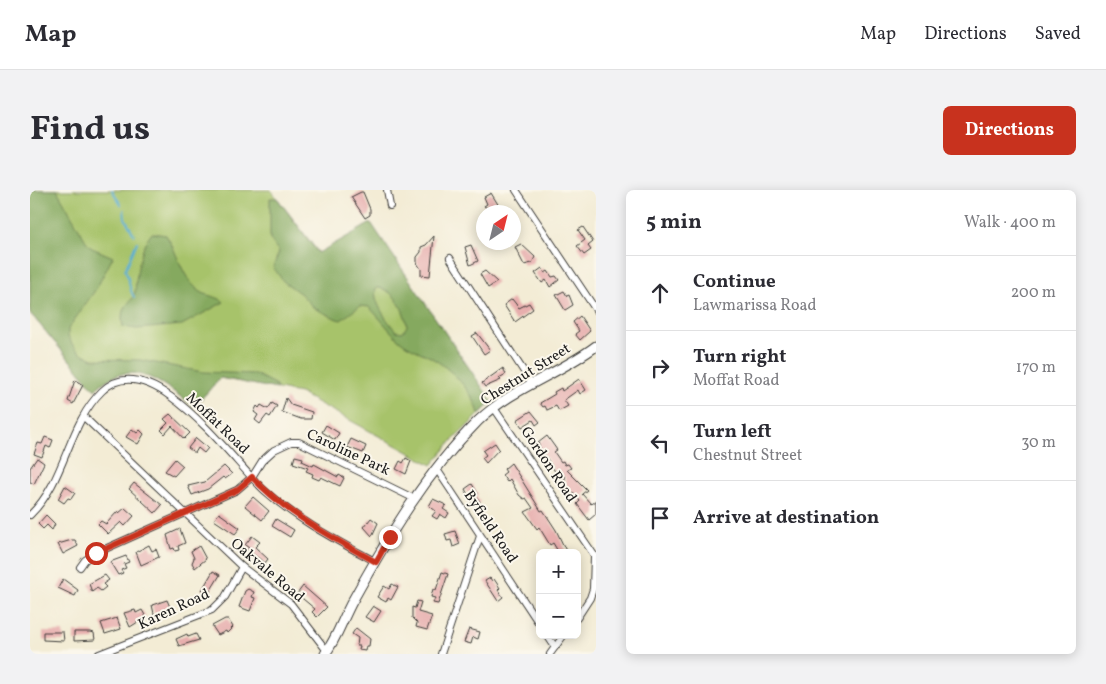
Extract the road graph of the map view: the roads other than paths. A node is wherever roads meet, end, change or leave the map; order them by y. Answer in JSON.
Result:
{"nodes":[{"id":1,"x":387,"y":190,"type":"edge"},
{"id":2,"x":516,"y":190,"type":"edge"},
{"id":3,"x":390,"y":206,"type":"dead end"},
{"id":4,"x":450,"y":258,"type":"dead end"},
{"id":5,"x":596,"y":310,"type":"edge"},
{"id":6,"x":596,"y":346,"type":"edge"},
{"id":7,"x":532,"y":384,"type":"junction"},
{"id":8,"x":494,"y":408,"type":"junction"},
{"id":9,"x":84,"y":417,"type":"junction"},
{"id":10,"x":436,"y":468,"type":"junction"},
{"id":11,"x":252,"y":477,"type":"junction"},
{"id":12,"x":414,"y":499,"type":"junction"},
{"id":13,"x":185,"y":514,"type":"junction"},
{"id":14,"x":30,"y":515,"type":"edge"},
{"id":15,"x":480,"y":536,"type":"junction"},
{"id":16,"x":595,"y":556,"type":"edge"},
{"id":17,"x":376,"y":562,"type":"junction"},
{"id":18,"x":80,"y":567,"type":"dead end"},
{"id":19,"x":242,"y":567,"type":"junction"},
{"id":20,"x":595,"y":584,"type":"edge"},
{"id":21,"x":581,"y":612,"type":"edge"},
{"id":22,"x":536,"y":619,"type":"edge"},
{"id":23,"x":550,"y":639,"type":"edge"},
{"id":24,"x":561,"y":639,"type":"edge"},
{"id":25,"x":555,"y":647,"type":"junction"},
{"id":26,"x":326,"y":652,"type":"edge"},
{"id":27,"x":99,"y":654,"type":"edge"},
{"id":28,"x":441,"y":654,"type":"edge"},
{"id":29,"x":550,"y":654,"type":"edge"}],
"edges":[{"from":1,"to":3,"type":"street"},
{"from":2,"to":5,"type":"street"},
{"from":4,"to":7,"type":"street"},
{"from":6,"to":7,"type":"main road","name":"Chestnut Street"},
{"from":7,"to":8,"type":"main road","name":"Chestnut Street"},
{"from":8,"to":10,"type":"main road","name":"Chestnut Street"},
{"from":8,"to":16,"type":"street","name":"Gordon Road"},
{"from":9,"to":11,"type":"street","name":"Moffat Road"},
{"from":9,"to":13,"type":"street","name":"Oakvale Road"},
{"from":9,"to":14,"type":"street","name":"Moffat Road"},
{"from":10,"to":12,"type":"main road","name":"Chestnut Street"},
{"from":10,"to":15,"type":"street","name":"Byfield Road"},
{"from":11,"to":12,"type":"street","name":"Caroline Park"},
{"from":11,"to":13,"type":"street","name":"Caroline Park"},
{"from":11,"to":17,"type":"street","name":"Moffat Road"},
{"from":12,"to":17,"type":"main road","name":"Chestnut Street"},
{"from":13,"to":18,"type":"street","name":"Caroline Park"},
{"from":13,"to":19,"type":"street","name":"Oakvale Road"},
{"from":15,"to":22,"type":"street","name":"Byfield Road"},
{"from":15,"to":28,"type":"street"},
{"from":16,"to":20,"type":"street","name":"Gordon Road"},
{"from":17,"to":26,"type":"main road","name":"Chestnut Street"},
{"from":19,"to":26,"type":"street","name":"Oakvale Road"},
{"from":19,"to":27,"type":"street","name":"Karen Road"},
{"from":20,"to":21,"type":"street","name":"Gordon Road"},
{"from":23,"to":25,"type":"street"},
{"from":24,"to":25,"type":"street"},
{"from":25,"to":29,"type":"street"}]}
